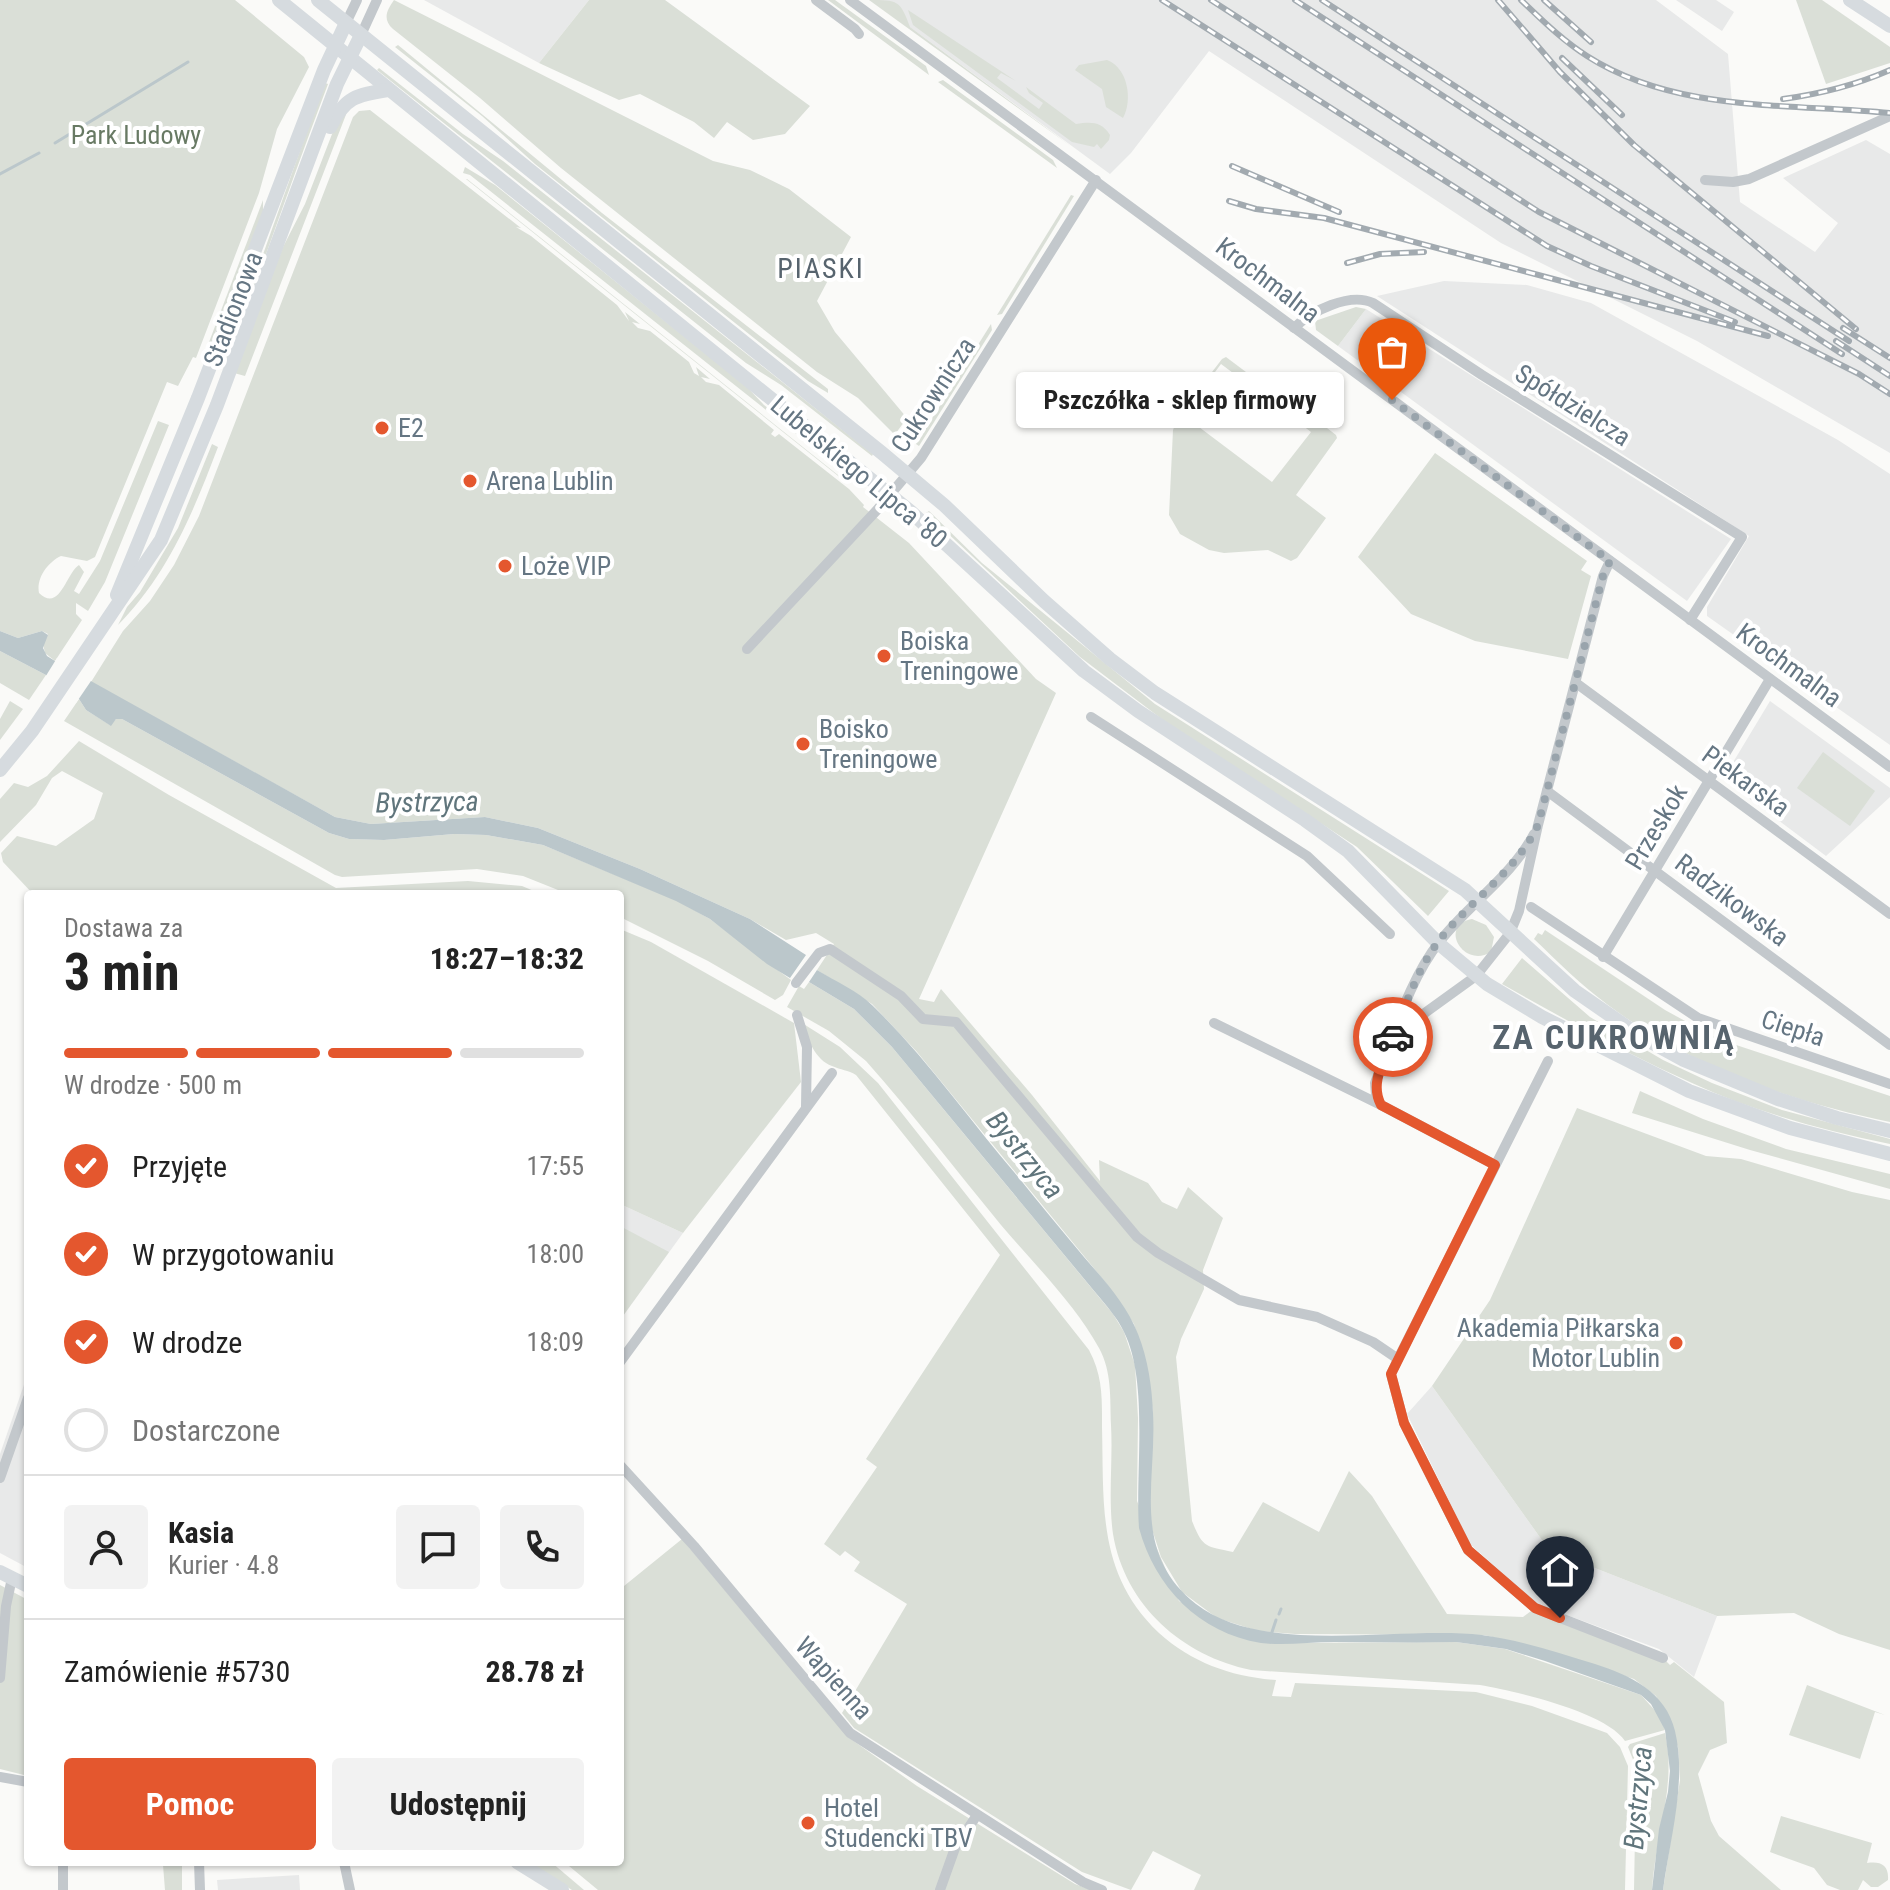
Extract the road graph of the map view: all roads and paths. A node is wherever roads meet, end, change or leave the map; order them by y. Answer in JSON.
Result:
{"nodes":[{"id":1,"x":279,"y":0,"type":"edge"},
{"id":2,"x":318,"y":0,"type":"edge"},
{"id":3,"x":357,"y":0,"type":"edge"},
{"id":4,"x":377,"y":0,"type":"edge"},
{"id":5,"x":816,"y":0,"type":"edge"},
{"id":6,"x":850,"y":0,"type":"edge"},
{"id":7,"x":1850,"y":0,"type":"edge"},
{"id":8,"x":346,"y":23,"type":"junction"},
{"id":9,"x":1890,"y":26,"type":"edge"},
{"id":10,"x":859,"y":34,"type":"dead end"},
{"id":11,"x":361,"y":35,"type":"junction"},
{"id":12,"x":335,"y":46,"type":"junction"},
{"id":13,"x":349,"y":58,"type":"junction"},
{"id":14,"x":388,"y":90,"type":"junction"},
{"id":15,"x":1890,"y":116,"type":"edge"},
{"id":16,"x":307,"y":169,"type":"junction"},
{"id":17,"x":1096,"y":180,"type":"junction"},
{"id":18,"x":1705,"y":180,"type":"dead end"},
{"id":19,"x":1294,"y":328,"type":"junction"},
{"id":20,"x":907,"y":475,"type":"junction"},
{"id":21,"x":890,"y":495,"type":"junction"},
{"id":22,"x":1610,"y":561,"type":"junction"},
{"id":23,"x":108,"y":617,"type":"junction"},
{"id":24,"x":1690,"y":620,"type":"junction"},
{"id":25,"x":747,"y":649,"type":"dead end"},
{"id":26,"x":1770,"y":679,"type":"junction"},
{"id":27,"x":1576,"y":683,"type":"junction"},
{"id":28,"x":1091,"y":717,"type":"dead end"},
{"id":29,"x":1890,"y":767,"type":"edge"},
{"id":30,"x":0,"y":770,"type":"edge"},
{"id":31,"x":1710,"y":782,"type":"junction"},
{"id":32,"x":1547,"y":791,"type":"junction"},
{"id":33,"x":1538,"y":825,"type":"junction"},
{"id":34,"x":1655,"y":871,"type":"junction"},
{"id":35,"x":1477,"y":900,"type":"junction"},
{"id":36,"x":1531,"y":907,"type":"dead end"},
{"id":37,"x":1890,"y":914,"type":"edge"},
{"id":38,"x":1510,"y":933,"type":"junction"},
{"id":39,"x":1390,"y":934,"type":"dead end"},
{"id":40,"x":1438,"y":943,"type":"junction"},
{"id":41,"x":1603,"y":957,"type":"junction"},
{"id":42,"x":1476,"y":976,"type":"junction"},
{"id":43,"x":796,"y":983,"type":"dead end"},
{"id":44,"x":797,"y":1015,"type":"dead end"},
{"id":45,"x":1214,"y":1023,"type":"dead end"},
{"id":46,"x":1890,"y":1045,"type":"edge"},
{"id":47,"x":1387,"y":1053,"type":"junction"},
{"id":48,"x":1548,"y":1061,"type":"dead end"},
{"id":49,"x":832,"y":1073,"type":"dead end"},
{"id":50,"x":1890,"y":1084,"type":"edge"},
{"id":51,"x":1381,"y":1105,"type":"junction"},
{"id":52,"x":806,"y":1106,"type":"junction"},
{"id":53,"x":1890,"y":1131,"type":"edge"},
{"id":54,"x":1890,"y":1154,"type":"edge"},
{"id":55,"x":1495,"y":1165,"type":"junction"},
{"id":56,"x":624,"y":1356,"type":"edge"},
{"id":57,"x":1398,"y":1359,"type":"junction"},
{"id":58,"x":24,"y":1409,"type":"edge"},
{"id":59,"x":624,"y":1469,"type":"edge"},
{"id":60,"x":0,"y":1478,"type":"edge"},
{"id":61,"x":18,"y":1579,"type":"edge"},
{"id":62,"x":1663,"y":1658,"type":"dead end"},
{"id":63,"x":0,"y":1678,"type":"edge"},
{"id":64,"x":0,"y":1777,"type":"edge"},
{"id":65,"x":24,"y":1781,"type":"edge"},
{"id":66,"x":977,"y":1815,"type":"junction"},
{"id":67,"x":63,"y":1866,"type":"edge"},
{"id":68,"x":199,"y":1866,"type":"edge"},
{"id":69,"x":345,"y":1866,"type":"edge"},
{"id":70,"x":518,"y":1866,"type":"edge"},
{"id":71,"x":521,"y":1866,"type":"edge"},
{"id":72,"x":1081,"y":1886,"type":"edge"},
{"id":73,"x":63,"y":1890,"type":"edge"},
{"id":74,"x":200,"y":1890,"type":"edge"},
{"id":75,"x":350,"y":1890,"type":"edge"},
{"id":76,"x":544,"y":1890,"type":"edge"},
{"id":77,"x":562,"y":1890,"type":"edge"},
{"id":78,"x":940,"y":1890,"type":"edge"},
{"id":79,"x":1102,"y":1890,"type":"edge"}],
"edges":[{"from":1,"to":12,"type":"main road","name":"Lubelskiego Lipca '80"},
{"from":2,"to":8,"type":"main road","name":"Lubelskiego Lipca '80"},
{"from":3,"to":8,"type":"street","name":"Stadionowa"},
{"from":4,"to":11,"type":"street","name":"Stadionowa"},
{"from":5,"to":10,"type":"street"},
{"from":6,"to":17,"type":"street","name":"Krochmalna"},
{"from":7,"to":9,"type":"main road"},
{"from":8,"to":11,"type":"main road","name":"Lubelskiego Lipca '80"},
{"from":8,"to":12,"type":"main road","name":"Stadionowa"},
{"from":11,"to":13,"type":"main road","name":"Stadionowa"},
{"from":11,"to":20,"type":"main road","name":"Lubelskiego Lipca '80"},
{"from":12,"to":13,"type":"main road","name":"Lubelskiego Lipca '80"},
{"from":12,"to":23,"type":"main road","name":"Stadionowa"},
{"from":13,"to":14,"type":"main road","name":"Lubelskiego Lipca '80"},
{"from":13,"to":16,"type":"main road","name":"Stadionowa"},
{"from":14,"to":16,"type":"main road","name":"Stadionowa"},
{"from":14,"to":21,"type":"main road","name":"Lubelskiego Lipca '80"},
{"from":15,"to":18,"type":"street"},
{"from":16,"to":23,"type":"main road","name":"Stadionowa"},
{"from":17,"to":19,"type":"street","name":"Krochmalna"},
{"from":17,"to":20,"type":"street","name":"Cukrownicza"},
{"from":19,"to":22,"type":"street","name":"Krochmalna"},
{"from":19,"to":24,"type":"street","name":"Spółdzielcza"},
{"from":20,"to":21,"type":"street","name":"Cukrownicza"},
{"from":20,"to":35,"type":"main road","name":"Lubelskiego Lipca '80"},
{"from":21,"to":25,"type":"street","name":"Cukrownicza"},
{"from":21,"to":40,"type":"main road","name":"Lubelskiego Lipca '80"},
{"from":22,"to":24,"type":"street","name":"Krochmalna"},
{"from":22,"to":27,"type":"street"},
{"from":23,"to":30,"type":"main road","name":"Stadionowa"},
{"from":24,"to":26,"type":"street","name":"Krochmalna"},
{"from":26,"to":29,"type":"street","name":"Krochmalna"},
{"from":26,"to":31,"type":"street","name":"Przeskok"},
{"from":27,"to":31,"type":"street","name":"Piekarska"},
{"from":27,"to":32,"type":"street"},
{"from":28,"to":39,"type":"street"},
{"from":31,"to":34,"type":"street","name":"Przeskok"},
{"from":31,"to":37,"type":"street","name":"Piekarska"},
{"from":32,"to":33,"type":"street"},
{"from":32,"to":34,"type":"street","name":"Radzikowska"},
{"from":33,"to":35,"type":"street"},
{"from":33,"to":38,"type":"street"},
{"from":34,"to":41,"type":"street","name":"Przeskok"},
{"from":34,"to":46,"type":"street","name":"Radzikowska"},
{"from":35,"to":38,"type":"main road","name":"Lubelskiego Lipca '80"},
{"from":35,"to":40,"type":"street"},
{"from":36,"to":41,"type":"street","name":"Ciepła"},
{"from":38,"to":42,"type":"street"},
{"from":38,"to":53,"type":"main road"},
{"from":40,"to":42,"type":"main road","name":"Lubelskiego Lipca '80"},
{"from":40,"to":47,"type":"street"},
{"from":41,"to":50,"type":"street","name":"Ciepła"},
{"from":42,"to":47,"type":"street"},
{"from":42,"to":54,"type":"main road"},
{"from":43,"to":57,"type":"street"},
{"from":44,"to":52,"type":"street"},
{"from":45,"to":51,"type":"street"},
{"from":47,"to":51,"type":"street"},
{"from":48,"to":55,"type":"street"},
{"from":49,"to":52,"type":"street"},
{"from":51,"to":55,"type":"street"},
{"from":52,"to":56,"type":"street"},
{"from":55,"to":57,"type":"street"},
{"from":57,"to":62,"type":"street"},
{"from":58,"to":60,"type":"street"},
{"from":59,"to":66,"type":"street","name":"Wapienna"},
{"from":61,"to":63,"type":"street"},
{"from":64,"to":65,"type":"street"},
{"from":66,"to":72,"type":"street","name":"Wapienna"},
{"from":66,"to":78,"type":"street"},
{"from":67,"to":73,"type":"street"},
{"from":68,"to":74,"type":"street"},
{"from":69,"to":75,"type":"street"},
{"from":70,"to":76,"type":"main road"},
{"from":71,"to":77,"type":"main road"},
{"from":72,"to":79,"type":"street","name":"Wapienna"}]}
